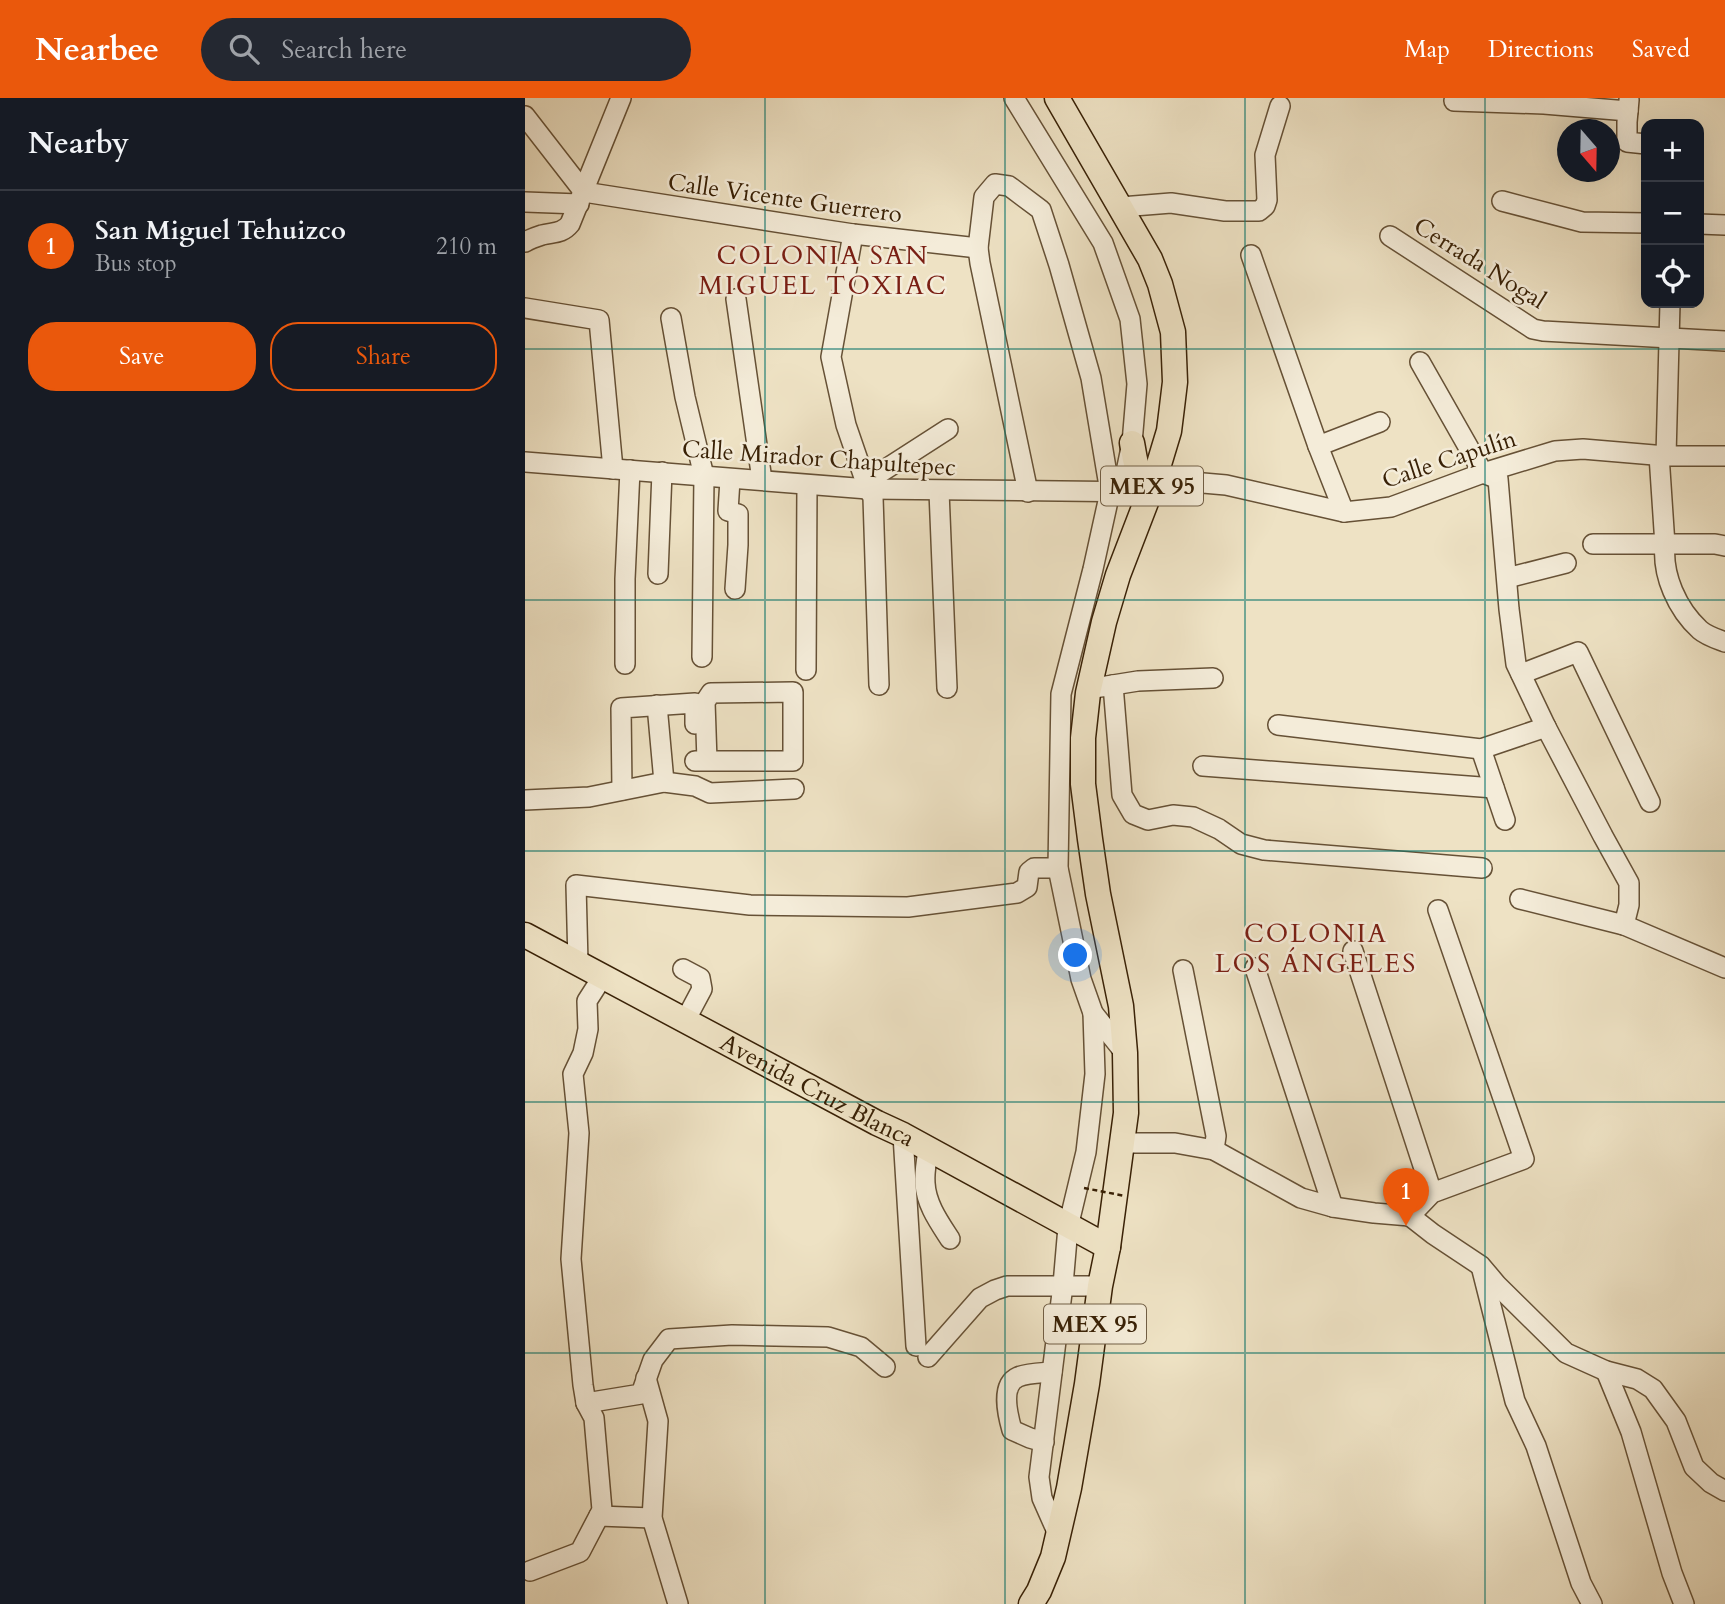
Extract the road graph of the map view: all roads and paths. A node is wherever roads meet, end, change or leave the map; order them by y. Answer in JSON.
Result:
{"nodes":[{"id":1,"x":621,"y":98,"type":"edge"},
{"id":2,"x":1014,"y":98,"type":"edge"},
{"id":3,"x":1057,"y":98,"type":"edge"},
{"id":4,"x":1454,"y":101,"type":"dead end"},
{"id":5,"x":1629,"y":104,"type":"edge"},
{"id":6,"x":1280,"y":106,"type":"dead end"},
{"id":7,"x":525,"y":116,"type":"edge"},
{"id":8,"x":1641,"y":143,"type":"edge"},
{"id":9,"x":582,"y":198,"type":"junction"},
{"id":10,"x":1502,"y":201,"type":"dead end"},
{"id":11,"x":525,"y":202,"type":"edge"},
{"id":12,"x":1121,"y":206,"type":"junction"},
{"id":13,"x":1641,"y":223,"type":"edge"},
{"id":14,"x":1704,"y":224,"type":"edge"},
{"id":15,"x":1725,"y":225,"type":"edge"},
{"id":16,"x":853,"y":234,"type":"junction"},
{"id":17,"x":1390,"y":236,"type":"dead end"},
{"id":18,"x":525,"y":243,"type":"edge"},
{"id":19,"x":978,"y":248,"type":"junction"},
{"id":20,"x":1251,"y":255,"type":"dead end"},
{"id":21,"x":736,"y":299,"type":"dead end"},
{"id":22,"x":525,"y":307,"type":"edge"},
{"id":23,"x":1670,"y":308,"type":"edge"},
{"id":24,"x":671,"y":318,"type":"dead end"},
{"id":25,"x":1669,"y":339,"type":"junction"},
{"id":26,"x":1725,"y":341,"type":"edge"},
{"id":27,"x":1420,"y":362,"type":"dead end"},
{"id":28,"x":1380,"y":422,"type":"dead end"},
{"id":29,"x":948,"y":429,"type":"dead end"},
{"id":30,"x":1132,"y":443,"type":"junction"},
{"id":31,"x":1318,"y":446,"type":"junction"},
{"id":32,"x":1663,"y":456,"type":"junction"},
{"id":33,"x":1725,"y":456,"type":"edge"},
{"id":34,"x":525,"y":462,"type":"edge"},
{"id":35,"x":622,"y":469,"type":"junction"},
{"id":36,"x":661,"y":472,"type":"junction"},
{"id":37,"x":1483,"y":473,"type":"junction"},
{"id":38,"x":704,"y":476,"type":"junction"},
{"id":39,"x":730,"y":480,"type":"junction"},
{"id":40,"x":762,"y":480,"type":"junction"},
{"id":41,"x":807,"y":485,"type":"junction"},
{"id":42,"x":867,"y":485,"type":"junction"},
{"id":43,"x":1151,"y":488,"type":"junction"},
{"id":44,"x":939,"y":491,"type":"junction"},
{"id":45,"x":1116,"y":491,"type":"junction"},
{"id":46,"x":1028,"y":492,"type":"junction"},
{"id":47,"x":1344,"y":512,"type":"junction"},
{"id":48,"x":1593,"y":544,"type":"dead end"},
{"id":49,"x":1665,"y":545,"type":"junction"},
{"id":50,"x":1725,"y":546,"type":"edge"},
{"id":51,"x":1566,"y":563,"type":"dead end"},
{"id":52,"x":658,"y":574,"type":"dead end"},
{"id":53,"x":1507,"y":578,"type":"junction"},
{"id":54,"x":735,"y":589,"type":"dead end"},
{"id":55,"x":1725,"y":642,"type":"edge"},
{"id":56,"x":702,"y":657,"type":"dead end"},
{"id":57,"x":625,"y":664,"type":"dead end"},
{"id":58,"x":806,"y":670,"type":"dead end"},
{"id":59,"x":1521,"y":674,"type":"junction"},
{"id":60,"x":1213,"y":678,"type":"dead end"},
{"id":61,"x":880,"y":684,"type":"dead end"},
{"id":62,"x":1113,"y":685,"type":"junction"},
{"id":63,"x":947,"y":688,"type":"dead end"},
{"id":64,"x":1088,"y":693,"type":"junction"},
{"id":65,"x":657,"y":705,"type":"junction"},
{"id":66,"x":1278,"y":725,"type":"dead end"},
{"id":67,"x":1546,"y":727,"type":"junction"},
{"id":68,"x":1481,"y":749,"type":"junction"},
{"id":69,"x":701,"y":761,"type":"junction"},
{"id":70,"x":1203,"y":766,"type":"dead end"},
{"id":71,"x":664,"y":782,"type":"junction"},
{"id":72,"x":695,"y":786,"type":"junction"},
{"id":73,"x":1494,"y":788,"type":"junction"},
{"id":74,"x":794,"y":789,"type":"dead end"},
{"id":75,"x":622,"y":790,"type":"junction"},
{"id":76,"x":525,"y":800,"type":"edge"},
{"id":77,"x":1650,"y":802,"type":"dead end"},
{"id":78,"x":1505,"y":820,"type":"dead end"},
{"id":79,"x":1058,"y":868,"type":"junction"},
{"id":80,"x":1482,"y":868,"type":"dead end"},
{"id":81,"x":1520,"y":899,"type":"dead end"},
{"id":82,"x":1438,"y":910,"type":"dead end"},
{"id":83,"x":1624,"y":925,"type":"junction"},
{"id":84,"x":525,"y":935,"type":"edge"},
{"id":85,"x":1353,"y":951,"type":"dead end"},
{"id":86,"x":578,"y":964,"type":"junction"},
{"id":87,"x":1255,"y":968,"type":"dead end"},
{"id":88,"x":1725,"y":968,"type":"edge"},
{"id":89,"x":683,"y":969,"type":"dead end"},
{"id":90,"x":1183,"y":970,"type":"dead end"},
{"id":91,"x":603,"y":976,"type":"junction"},
{"id":92,"x":1093,"y":1013,"type":"junction"},
{"id":93,"x":685,"y":1021,"type":"junction"},
{"id":94,"x":1125,"y":1053,"type":"junction"},
{"id":95,"x":903,"y":1135,"type":"junction"},
{"id":96,"x":1122,"y":1143,"type":"junction"},
{"id":97,"x":928,"y":1149,"type":"junction"},
{"id":98,"x":1214,"y":1150,"type":"junction"},
{"id":99,"x":1084,"y":1188,"type":"dead end"},
{"id":100,"x":1432,"y":1193,"type":"junction"},
{"id":101,"x":1125,"y":1196,"type":"dead end"},
{"id":102,"x":1333,"y":1207,"type":"junction"},
{"id":103,"x":1410,"y":1216,"type":"junction"},
{"id":104,"x":1068,"y":1227,"type":"junction"},
{"id":105,"x":950,"y":1239,"type":"dead end"},
{"id":106,"x":1108,"y":1247,"type":"junction"},
{"id":107,"x":1481,"y":1266,"type":"junction"},
{"id":108,"x":1063,"y":1285,"type":"junction"},
{"id":109,"x":1100,"y":1286,"type":"junction"},
{"id":110,"x":885,"y":1367,"type":"dead end"},
{"id":111,"x":1606,"y":1371,"type":"junction"},
{"id":112,"x":1052,"y":1372,"type":"junction"},
{"id":113,"x":646,"y":1378,"type":"junction"},
{"id":114,"x":586,"y":1403,"type":"junction"},
{"id":115,"x":1044,"y":1442,"type":"junction"},
{"id":116,"x":1725,"y":1491,"type":"edge"},
{"id":117,"x":599,"y":1516,"type":"junction"},
{"id":118,"x":652,"y":1518,"type":"junction"},
{"id":119,"x":1058,"y":1534,"type":"junction"},
{"id":120,"x":530,"y":1571,"type":"dead end"},
{"id":121,"x":678,"y":1604,"type":"edge"},
{"id":122,"x":1031,"y":1604,"type":"edge"},
{"id":123,"x":1592,"y":1604,"type":"edge"},
{"id":124,"x":1684,"y":1604,"type":"edge"}],
"edges":[{"from":1,"to":9,"type":"street"},
{"from":2,"to":30,"type":"street"},
{"from":3,"to":12,"type":"main road","number":"MEX 95"},
{"from":4,"to":5,"type":"street"},
{"from":5,"to":8,"type":"street"},
{"from":6,"to":12,"type":"street"},
{"from":7,"to":9,"type":"street"},
{"from":9,"to":11,"type":"street","name":"Calle Vicente Guerrero"},
{"from":9,"to":16,"type":"street","name":"Calle Vicente Guerrero"},
{"from":9,"to":18,"type":"street"},
{"from":10,"to":13,"type":"street"},
{"from":12,"to":43,"type":"main road","number":"MEX 95"},
{"from":14,"to":15,"type":"street"},
{"from":16,"to":19,"type":"street","name":"Calle Vicente Guerrero"},
{"from":16,"to":42,"type":"street"},
{"from":17,"to":25,"type":"street","name":"Cerrada Nogal"},
{"from":19,"to":45,"type":"street"},
{"from":19,"to":46,"type":"street"},
{"from":20,"to":31,"type":"street"},
{"from":21,"to":40,"type":"street"},
{"from":22,"to":35,"type":"street"},
{"from":23,"to":25,"type":"street"},
{"from":24,"to":38,"type":"street"},
{"from":25,"to":26,"type":"street","name":"Cerrada Nogal"},
{"from":25,"to":32,"type":"street"},
{"from":27,"to":37,"type":"street"},
{"from":28,"to":31,"type":"street"},
{"from":29,"to":42,"type":"street"},
{"from":30,"to":43,"type":"main road"},
{"from":30,"to":45,"type":"street"},
{"from":31,"to":47,"type":"street"},
{"from":32,"to":33,"type":"street","name":"Calle Capulín"},
{"from":32,"to":37,"type":"street","name":"Calle Capulín"},
{"from":32,"to":49,"type":"street"},
{"from":34,"to":35,"type":"street","name":"Calle Mirador Chapultepec"},
{"from":35,"to":36,"type":"street","name":"Calle Mirador Chapultepec"},
{"from":35,"to":57,"type":"street"},
{"from":36,"to":38,"type":"street","name":"Calle Mirador Chapultepec"},
{"from":36,"to":52,"type":"street"},
{"from":37,"to":47,"type":"street","name":"Calle Capulín"},
{"from":37,"to":53,"type":"street"},
{"from":38,"to":39,"type":"street","name":"Calle Mirador Chapultepec"},
{"from":38,"to":56,"type":"street"},
{"from":39,"to":40,"type":"street","name":"Calle Mirador Chapultepec"},
{"from":39,"to":54,"type":"street"},
{"from":40,"to":41,"type":"street","name":"Calle Mirador Chapultepec"},
{"from":41,"to":42,"type":"street","name":"Calle Mirador Chapultepec"},
{"from":41,"to":58,"type":"street"},
{"from":42,"to":44,"type":"street","name":"Calle Mirador Chapultepec"},
{"from":42,"to":61,"type":"street"},
{"from":43,"to":45,"type":"street","name":"Calle Capulín"},
{"from":43,"to":47,"type":"street","name":"Calle Capulín"},
{"from":43,"to":64,"type":"main road","number":"MEX 95"},
{"from":44,"to":46,"type":"street","name":"Calle Mirador Chapultepec"},
{"from":44,"to":63,"type":"street"},
{"from":45,"to":46,"type":"street","name":"Calle Mirador Chapultepec"},
{"from":45,"to":79,"type":"street"},
{"from":48,"to":49,"type":"street"},
{"from":49,"to":50,"type":"street"},
{"from":49,"to":55,"type":"street"},
{"from":51,"to":53,"type":"street"},
{"from":53,"to":59,"type":"street"},
{"from":59,"to":67,"type":"street"},
{"from":59,"to":77,"type":"street"},
{"from":60,"to":62,"type":"street"},
{"from":62,"to":64,"type":"street"},
{"from":62,"to":80,"type":"street"},
{"from":64,"to":94,"type":"main road","number":"MEX 95"},
{"from":65,"to":69,"type":"street"},
{"from":65,"to":71,"type":"street"},
{"from":65,"to":75,"type":"street"},
{"from":66,"to":68,"type":"street"},
{"from":67,"to":68,"type":"street"},
{"from":67,"to":83,"type":"street"},
{"from":68,"to":73,"type":"street"},
{"from":69,"to":69,"type":"street"},
{"from":69,"to":72,"type":"street"},
{"from":70,"to":73,"type":"street"},
{"from":71,"to":72,"type":"street"},
{"from":71,"to":75,"type":"street"},
{"from":72,"to":74,"type":"street"},
{"from":73,"to":78,"type":"street"},
{"from":75,"to":76,"type":"street"},
{"from":79,"to":86,"type":"street"},
{"from":79,"to":92,"type":"street"},
{"from":81,"to":83,"type":"street"},
{"from":82,"to":100,"type":"street"},
{"from":83,"to":88,"type":"street"},
{"from":84,"to":86,"type":"main road","name":"Avenida Cruz Blanca"},
{"from":85,"to":100,"type":"street"},
{"from":86,"to":91,"type":"main road","name":"Avenida Cruz Blanca"},
{"from":87,"to":102,"type":"street"},
{"from":89,"to":93,"type":"street"},
{"from":90,"to":98,"type":"street"},
{"from":91,"to":93,"type":"main road","name":"Avenida Cruz Blanca"},
{"from":91,"to":114,"type":"street"},
{"from":92,"to":94,"type":"street"},
{"from":92,"to":104,"type":"street"},
{"from":93,"to":95,"type":"main road","name":"Avenida Cruz Blanca"},
{"from":94,"to":96,"type":"main road","number":"MEX 95"},
{"from":95,"to":97,"type":"main road","name":"Avenida Cruz Blanca"},
{"from":95,"to":108,"type":"street"},
{"from":96,"to":98,"type":"street"},
{"from":96,"to":106,"type":"main road","number":"MEX 95"},
{"from":97,"to":104,"type":"main road","name":"Avenida Cruz Blanca"},
{"from":97,"to":105,"type":"street"},
{"from":98,"to":102,"type":"street"},
{"from":99,"to":101,"type":"path","bridge":true},
{"from":100,"to":103,"type":"street"},
{"from":102,"to":103,"type":"street"},
{"from":103,"to":107,"type":"street"},
{"from":104,"to":106,"type":"main road","name":"Avenida Cruz Blanca"},
{"from":104,"to":108,"type":"street"},
{"from":106,"to":109,"type":"main road","number":"MEX 95"},
{"from":107,"to":111,"type":"street"},
{"from":107,"to":123,"type":"street"},
{"from":108,"to":109,"type":"street"},
{"from":108,"to":112,"type":"street"},
{"from":109,"to":119,"type":"main road","number":"MEX 95"},
{"from":110,"to":113,"type":"street"},
{"from":111,"to":116,"type":"street"},
{"from":111,"to":124,"type":"street"},
{"from":112,"to":115,"type":"street"},
{"from":112,"to":115,"type":"street"},
{"from":113,"to":114,"type":"street"},
{"from":113,"to":118,"type":"street"},
{"from":114,"to":117,"type":"street"},
{"from":115,"to":119,"type":"street"},
{"from":117,"to":118,"type":"street"},
{"from":117,"to":120,"type":"street"},
{"from":118,"to":121,"type":"street"},
{"from":119,"to":122,"type":"main road","number":"MEX 95"}]}
